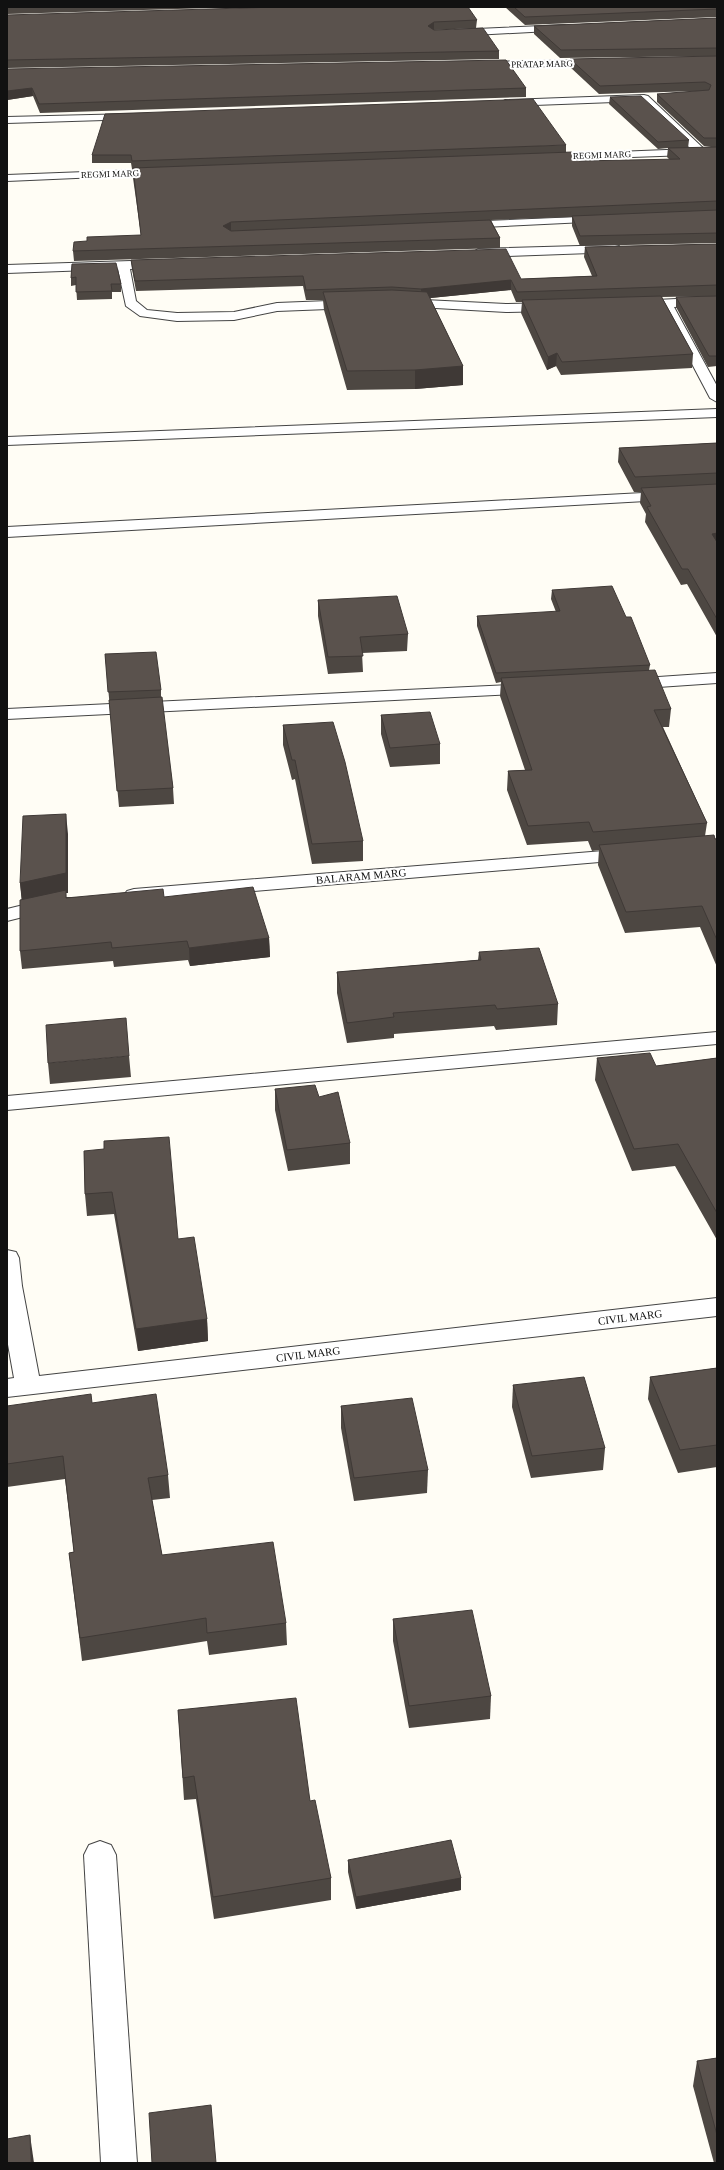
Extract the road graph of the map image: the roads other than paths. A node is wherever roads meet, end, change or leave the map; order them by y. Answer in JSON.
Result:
{"nodes":[{"id":1,"x":576,"y":28,"type":"edge"},
{"id":2,"x":442,"y":34,"type":"edge"},
{"id":3,"x":607,"y":63,"type":"edge"},
{"id":4,"x":474,"y":66,"type":"edge"},
{"id":5,"x":659,"y":97,"type":"edge"},
{"id":6,"x":644,"y":98,"type":"junction"},
{"id":7,"x":494,"y":103,"type":"edge"},
{"id":8,"x":145,"y":117,"type":"edge"},
{"id":9,"x":7,"y":120,"type":"edge"},
{"id":10,"x":700,"y":151,"type":"junction"},
{"id":11,"x":717,"y":151,"type":"edge"},
{"id":12,"x":534,"y":158,"type":"edge"},
{"id":13,"x":173,"y":172,"type":"edge"},
{"id":14,"x":7,"y":178,"type":"edge"},
{"id":15,"x":611,"y":219,"type":"edge"},
{"id":16,"x":454,"y":225,"type":"edge"},
{"id":17,"x":625,"y":249,"type":"edge"},
{"id":18,"x":468,"y":254,"type":"edge"},
{"id":19,"x":178,"y":263,"type":"edge"},
{"id":20,"x":123,"y":265,"type":"junction"},
{"id":21,"x":7,"y":269,"type":"edge"},
{"id":22,"x":717,"y":301,"type":"edge"},
{"id":23,"x":370,"y":303,"type":"edge"},
{"id":24,"x":392,"y":303,"type":"edge"},
{"id":25,"x":666,"y":304,"type":"junction"},
{"id":26,"x":620,"y":305,"type":"edge"},
{"id":27,"x":567,"y":307,"type":"edge"},
{"id":28,"x":717,"y":398,"type":"edge"},
{"id":29,"x":717,"y":413,"type":"edge"},
{"id":30,"x":7,"y":441,"type":"edge"},
{"id":31,"x":717,"y":493,"type":"edge"},
{"id":32,"x":7,"y":532,"type":"edge"},
{"id":33,"x":717,"y":678,"type":"edge"},
{"id":34,"x":616,"y":684,"type":"edge"},
{"id":35,"x":545,"y":688,"type":"edge"},
{"id":36,"x":7,"y":714,"type":"edge"},
{"id":37,"x":647,"y":853,"type":"edge"},
{"id":38,"x":118,"y":897,"type":"edge"},
{"id":39,"x":63,"y":901,"type":"edge"},
{"id":40,"x":7,"y":915,"type":"edge"},
{"id":41,"x":717,"y":1038,"type":"edge"},
{"id":42,"x":7,"y":1103,"type":"edge"},
{"id":43,"x":7,"y":1258,"type":"edge"},
{"id":44,"x":717,"y":1307,"type":"edge"},
{"id":45,"x":18,"y":1387,"type":"edge"},
{"id":46,"x":100,"y":1855,"type":"dead end"},
{"id":47,"x":119,"y":2163,"type":"edge"}],
"edges":[{"from":1,"to":2,"type":"street"},
{"from":3,"to":4,"type":"street","name":"PRATAP MARG"},
{"from":5,"to":6,"type":"street"},
{"from":6,"to":7,"type":"street"},
{"from":6,"to":10,"type":"street"},
{"from":8,"to":9,"type":"street"},
{"from":10,"to":11,"type":"street","name":"REGMI MARG"},
{"from":10,"to":12,"type":"street","name":"REGMI MARG"},
{"from":13,"to":14,"type":"street","name":"REGMI MARG"},
{"from":15,"to":16,"type":"street"},
{"from":17,"to":18,"type":"street"},
{"from":19,"to":20,"type":"street"},
{"from":20,"to":21,"type":"street"},
{"from":20,"to":23,"type":"street"},
{"from":22,"to":25,"type":"street"},
{"from":24,"to":27,"type":"street"},
{"from":25,"to":26,"type":"street"},
{"from":25,"to":28,"type":"street"},
{"from":29,"to":30,"type":"street"},
{"from":31,"to":32,"type":"street"},
{"from":33,"to":34,"type":"street"},
{"from":35,"to":36,"type":"street"},
{"from":37,"to":38,"type":"street","name":"BALARAM MARG"},
{"from":39,"to":40,"type":"street"},
{"from":41,"to":42,"type":"street"},
{"from":43,"to":45,"type":"street","name":"CIVIL MARG"},
{"from":44,"to":45,"type":"street","name":"CIVIL MARG"},
{"from":46,"to":47,"type":"street"}]}
